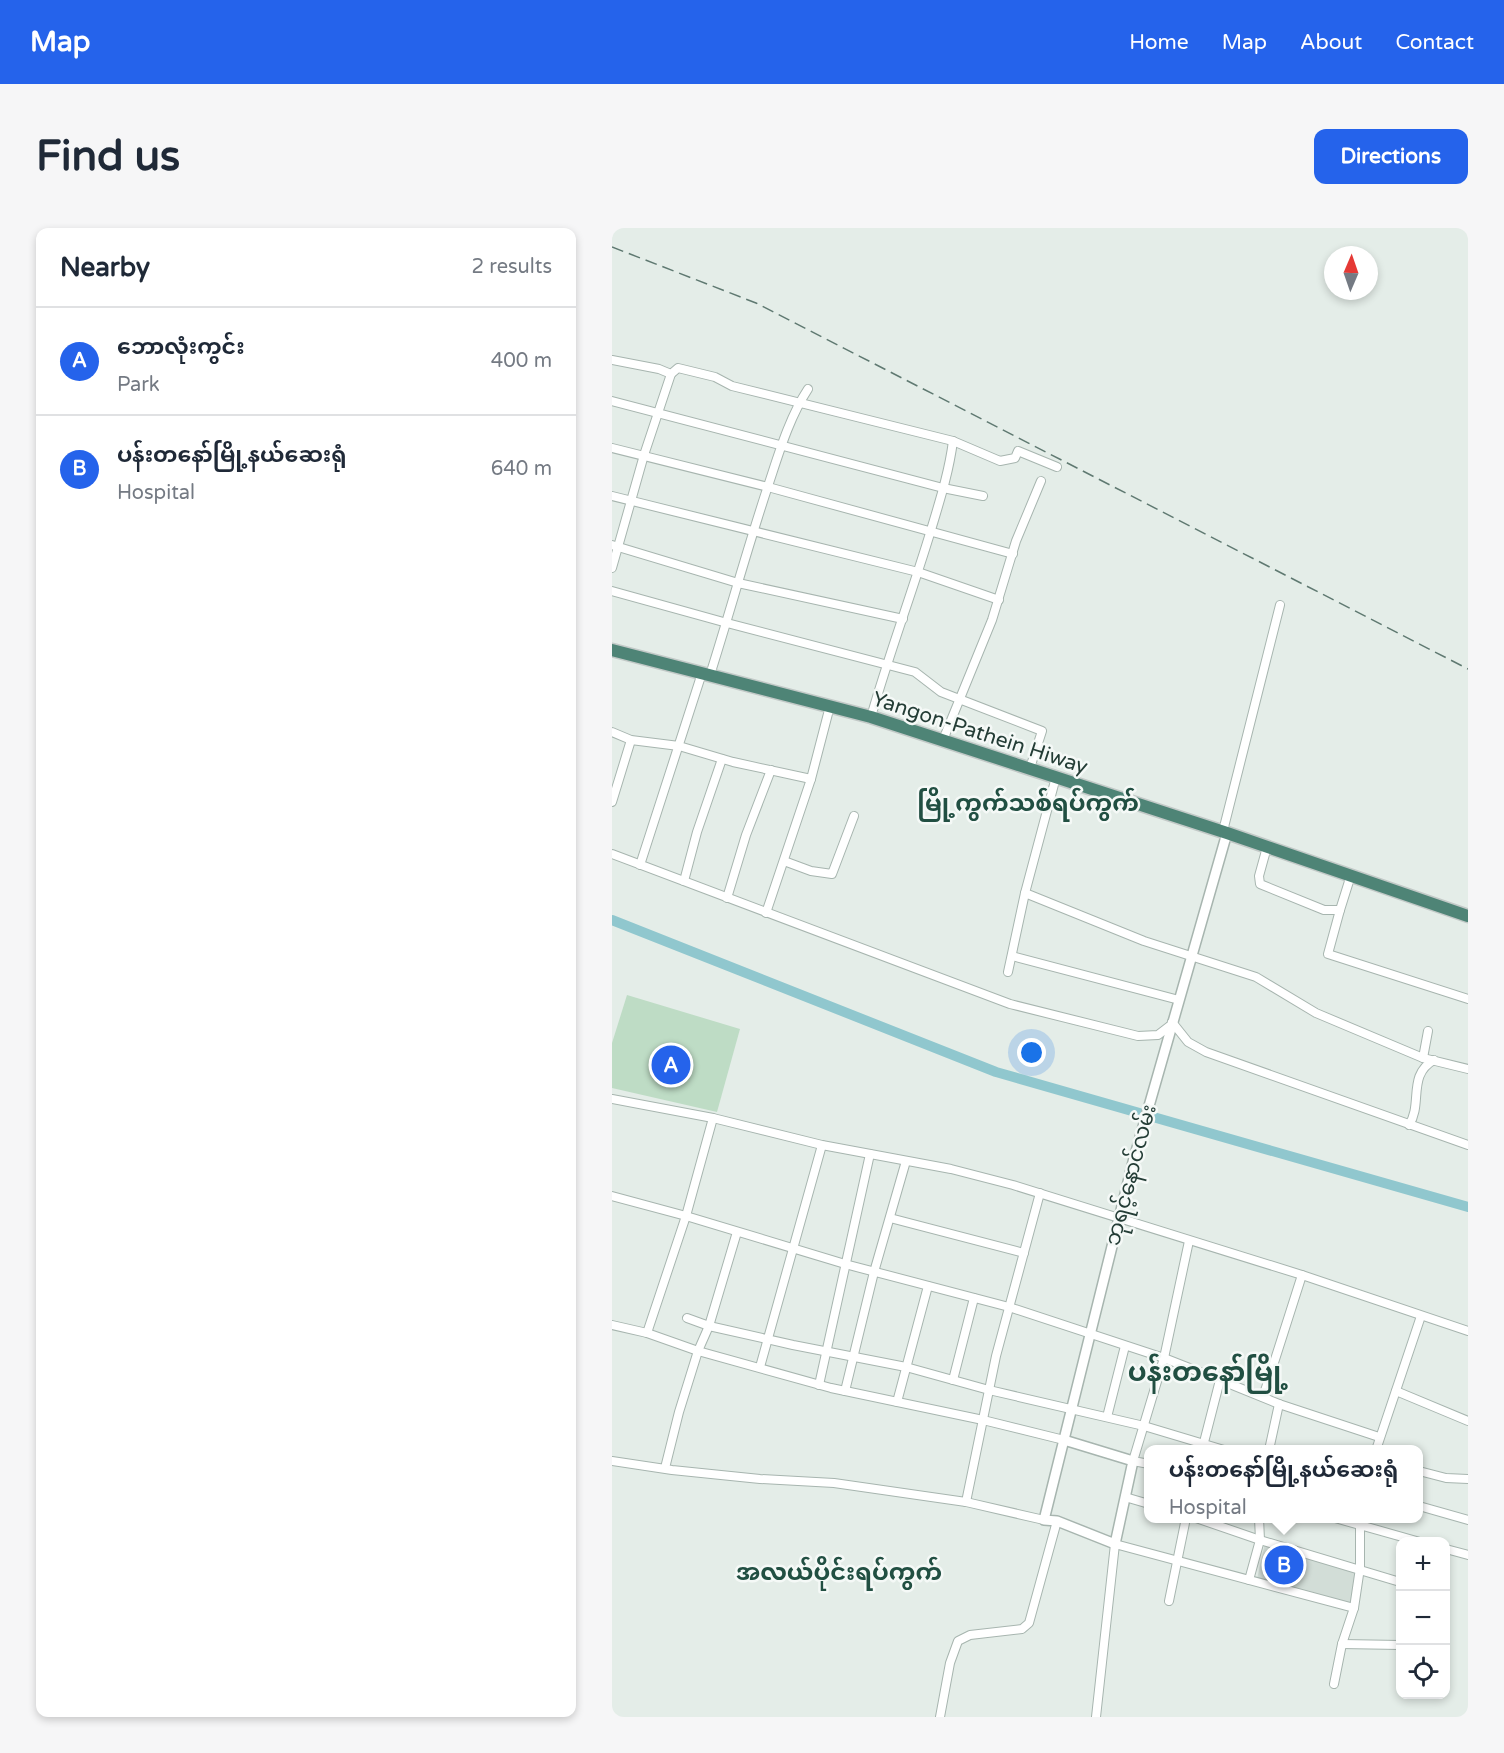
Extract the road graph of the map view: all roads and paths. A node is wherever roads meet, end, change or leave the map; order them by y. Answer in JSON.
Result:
{"nodes":[{"id":1,"x":612,"y":360,"type":"edge"},
{"id":2,"x":671,"y":374,"type":"junction"},
{"id":3,"x":808,"y":388,"type":"dead end"},
{"id":4,"x":612,"y":401,"type":"edge"},
{"id":5,"x":798,"y":403,"type":"junction"},
{"id":6,"x":659,"y":412,"type":"junction"},
{"id":7,"x":953,"y":441,"type":"junction"},
{"id":8,"x":781,"y":446,"type":"junction"},
{"id":9,"x":612,"y":448,"type":"edge"},
{"id":10,"x":644,"y":455,"type":"junction"},
{"id":11,"x":1057,"y":467,"type":"dead end"},
{"id":12,"x":1041,"y":481,"type":"dead end"},
{"id":13,"x":768,"y":487,"type":"junction"},
{"id":14,"x":943,"y":488,"type":"junction"},
{"id":15,"x":612,"y":496,"type":"edge"},
{"id":16,"x":983,"y":496,"type":"dead end"},
{"id":17,"x":632,"y":500,"type":"junction"},
{"id":18,"x":930,"y":531,"type":"junction"},
{"id":19,"x":753,"y":532,"type":"junction"},
{"id":20,"x":615,"y":546,"type":"edge"},
{"id":21,"x":1013,"y":554,"type":"junction"},
{"id":22,"x":612,"y":568,"type":"edge"},
{"id":23,"x":918,"y":572,"type":"junction"},
{"id":24,"x":738,"y":583,"type":"junction"},
{"id":25,"x":612,"y":591,"type":"edge"},
{"id":26,"x":999,"y":600,"type":"junction"},
{"id":27,"x":1280,"y":605,"type":"dead end"},
{"id":28,"x":903,"y":619,"type":"junction"},
{"id":29,"x":727,"y":623,"type":"junction"},
{"id":30,"x":612,"y":650,"type":"edge"},
{"id":31,"x":886,"y":664,"type":"junction"},
{"id":32,"x":706,"y":674,"type":"junction"},
{"id":33,"x":959,"y":699,"type":"junction"},
{"id":34,"x":830,"y":706,"type":"junction"},
{"id":35,"x":871,"y":717,"type":"junction"},
{"id":36,"x":612,"y":732,"type":"edge"},
{"id":37,"x":631,"y":740,"type":"junction"},
{"id":38,"x":943,"y":740,"type":"junction"},
{"id":39,"x":679,"y":746,"type":"junction"},
{"id":40,"x":722,"y":759,"type":"junction"},
{"id":41,"x":1030,"y":768,"type":"junction"},
{"id":42,"x":771,"y":770,"type":"junction"},
{"id":43,"x":1056,"y":777,"type":"junction"},
{"id":44,"x":811,"y":778,"type":"junction"},
{"id":45,"x":612,"y":802,"type":"edge"},
{"id":46,"x":854,"y":816,"type":"dead end"},
{"id":47,"x":1225,"y":832,"type":"junction"},
{"id":48,"x":1268,"y":847,"type":"junction"},
{"id":49,"x":612,"y":854,"type":"edge"},
{"id":50,"x":784,"y":861,"type":"junction"},
{"id":51,"x":640,"y":865,"type":"junction"},
{"id":52,"x":1351,"y":875,"type":"junction"},
{"id":53,"x":684,"y":881,"type":"junction"},
{"id":54,"x":1025,"y":893,"type":"junction"},
{"id":55,"x":726,"y":898,"type":"junction"},
{"id":56,"x":1340,"y":910,"type":"junction"},
{"id":57,"x":766,"y":913,"type":"junction"},
{"id":58,"x":1468,"y":916,"type":"edge"},
{"id":59,"x":1012,"y":956,"type":"junction"},
{"id":60,"x":1192,"y":956,"type":"junction"},
{"id":61,"x":1008,"y":972,"type":"dead end"},
{"id":62,"x":1468,"y":999,"type":"edge"},
{"id":63,"x":1179,"y":1000,"type":"junction"},
{"id":64,"x":1171,"y":1025,"type":"junction"},
{"id":65,"x":1428,"y":1031,"type":"dead end"},
{"id":66,"x":1422,"y":1058,"type":"junction"},
{"id":67,"x":1434,"y":1060,"type":"junction"},
{"id":68,"x":1468,"y":1069,"type":"edge"},
{"id":69,"x":612,"y":1099,"type":"edge"},
{"id":70,"x":713,"y":1118,"type":"junction"},
{"id":71,"x":1410,"y":1125,"type":"junction"},
{"id":72,"x":822,"y":1145,"type":"junction"},
{"id":73,"x":1468,"y":1145,"type":"edge"},
{"id":74,"x":870,"y":1154,"type":"junction"},
{"id":75,"x":906,"y":1161,"type":"junction"},
{"id":76,"x":1040,"y":1193,"type":"junction"},
{"id":77,"x":612,"y":1196,"type":"edge"},
{"id":78,"x":686,"y":1216,"type":"junction"},
{"id":79,"x":890,"y":1218,"type":"junction"},
{"id":80,"x":1119,"y":1218,"type":"junction"},
{"id":81,"x":737,"y":1232,"type":"junction"},
{"id":82,"x":1189,"y":1240,"type":"junction"},
{"id":83,"x":792,"y":1249,"type":"junction"},
{"id":84,"x":1024,"y":1253,"type":"junction"},
{"id":85,"x":845,"y":1264,"type":"junction"},
{"id":86,"x":874,"y":1272,"type":"junction"},
{"id":87,"x":1302,"y":1275,"type":"junction"},
{"id":88,"x":928,"y":1286,"type":"junction"},
{"id":89,"x":974,"y":1298,"type":"junction"},
{"id":90,"x":1009,"y":1307,"type":"junction"},
{"id":91,"x":1421,"y":1316,"type":"junction"},
{"id":92,"x":687,"y":1318,"type":"dead end"},
{"id":93,"x":612,"y":1325,"type":"edge"},
{"id":94,"x":709,"y":1326,"type":"junction"},
{"id":95,"x":1468,"y":1331,"type":"edge"},
{"id":96,"x":646,"y":1333,"type":"junction"},
{"id":97,"x":1090,"y":1335,"type":"junction"},
{"id":98,"x":768,"y":1339,"type":"junction"},
{"id":99,"x":1125,"y":1346,"type":"junction"},
{"id":100,"x":698,"y":1351,"type":"junction"},
{"id":101,"x":826,"y":1352,"type":"junction"},
{"id":102,"x":854,"y":1357,"type":"junction"},
{"id":103,"x":1164,"y":1358,"type":"junction"},
{"id":104,"x":760,"y":1367,"type":"junction"},
{"id":105,"x":906,"y":1367,"type":"junction"},
{"id":106,"x":953,"y":1380,"type":"junction"},
{"id":107,"x":1220,"y":1380,"type":"junction"},
{"id":108,"x":819,"y":1384,"type":"junction"},
{"id":109,"x":989,"y":1390,"type":"junction"},
{"id":110,"x":845,"y":1391,"type":"junction"},
{"id":111,"x":1396,"y":1391,"type":"junction"},
{"id":112,"x":1263,"y":1397,"type":"junction"},
{"id":113,"x":897,"y":1402,"type":"junction"},
{"id":114,"x":1279,"y":1404,"type":"junction"},
{"id":115,"x":1071,"y":1409,"type":"junction"},
{"id":116,"x":1107,"y":1417,"type":"junction"},
{"id":117,"x":983,"y":1420,"type":"junction"},
{"id":118,"x":1468,"y":1421,"type":"edge"},
{"id":119,"x":1144,"y":1426,"type":"junction"},
{"id":120,"x":1379,"y":1437,"type":"junction"},
{"id":121,"x":1064,"y":1440,"type":"junction"},
{"id":122,"x":1197,"y":1445,"type":"edge"},
{"id":123,"x":1204,"y":1445,"type":"edge"},
{"id":124,"x":1270,"y":1445,"type":"edge"},
{"id":125,"x":1377,"y":1445,"type":"edge"},
{"id":126,"x":612,"y":1461,"type":"edge"},
{"id":127,"x":1133,"y":1461,"type":"junction"},
{"id":128,"x":1144,"y":1463,"type":"edge"},
{"id":129,"x":665,"y":1468,"type":"junction"},
{"id":130,"x":1423,"y":1472,"type":"edge"},
{"id":131,"x":1468,"y":1479,"type":"edge"},
{"id":132,"x":1125,"y":1497,"type":"junction"},
{"id":133,"x":966,"y":1502,"type":"junction"},
{"id":134,"x":1144,"y":1503,"type":"edge"},
{"id":135,"x":1423,"y":1507,"type":"edge"},
{"id":136,"x":1044,"y":1520,"type":"junction"},
{"id":137,"x":1468,"y":1520,"type":"edge"},
{"id":138,"x":1057,"y":1521,"type":"junction"},
{"id":139,"x":1185,"y":1523,"type":"edge"},
{"id":140,"x":1211,"y":1523,"type":"edge"},
{"id":141,"x":1259,"y":1523,"type":"edge"},
{"id":142,"x":1360,"y":1523,"type":"edge"},
{"id":143,"x":1363,"y":1523,"type":"edge"},
{"id":144,"x":1405,"y":1537,"type":"edge"},
{"id":145,"x":1260,"y":1540,"type":"junction"},
{"id":146,"x":1115,"y":1544,"type":"junction"},
{"id":147,"x":1450,"y":1550,"type":"edge"},
{"id":148,"x":1468,"y":1555,"type":"edge"},
{"id":149,"x":1177,"y":1561,"type":"junction"},
{"id":150,"x":1360,"y":1568,"type":"junction"},
{"id":151,"x":1250,"y":1580,"type":"junction"},
{"id":152,"x":1396,"y":1580,"type":"edge"},
{"id":153,"x":1169,"y":1601,"type":"dead end"},
{"id":154,"x":1354,"y":1608,"type":"junction"},
{"id":155,"x":1342,"y":1644,"type":"junction"},
{"id":156,"x":1396,"y":1645,"type":"edge"},
{"id":157,"x":1334,"y":1684,"type":"dead end"},
{"id":158,"x":940,"y":1717,"type":"edge"},
{"id":159,"x":1096,"y":1717,"type":"edge"}],
"edges":[{"from":1,"to":2,"type":"street"},
{"from":2,"to":5,"type":"street"},
{"from":2,"to":6,"type":"street"},
{"from":3,"to":5,"type":"street"},
{"from":4,"to":6,"type":"street"},
{"from":5,"to":7,"type":"street"},
{"from":5,"to":8,"type":"street"},
{"from":6,"to":8,"type":"street"},
{"from":6,"to":10,"type":"street"},
{"from":7,"to":11,"type":"street"},
{"from":7,"to":14,"type":"street"},
{"from":8,"to":13,"type":"street"},
{"from":8,"to":14,"type":"street"},
{"from":9,"to":10,"type":"street"},
{"from":10,"to":13,"type":"street"},
{"from":10,"to":17,"type":"street"},
{"from":12,"to":21,"type":"street"},
{"from":13,"to":18,"type":"street"},
{"from":13,"to":19,"type":"street"},
{"from":14,"to":16,"type":"street"},
{"from":14,"to":18,"type":"street"},
{"from":15,"to":17,"type":"street"},
{"from":17,"to":19,"type":"street"},
{"from":17,"to":20,"type":"street"},
{"from":18,"to":21,"type":"street"},
{"from":18,"to":23,"type":"street"},
{"from":19,"to":23,"type":"street"},
{"from":19,"to":24,"type":"street"},
{"from":20,"to":22,"type":"street"},
{"from":20,"to":24,"type":"street"},
{"from":21,"to":26,"type":"street"},
{"from":23,"to":26,"type":"street"},
{"from":23,"to":28,"type":"street"},
{"from":24,"to":28,"type":"street"},
{"from":24,"to":29,"type":"street"},
{"from":25,"to":29,"type":"street"},
{"from":26,"to":33,"type":"street"},
{"from":27,"to":47,"type":"street"},
{"from":28,"to":31,"type":"street"},
{"from":29,"to":31,"type":"street"},
{"from":29,"to":32,"type":"street"},
{"from":30,"to":32,"type":"highway","name":"Yangon-Pathein Hiway"},
{"from":31,"to":33,"type":"street"},
{"from":31,"to":35,"type":"street"},
{"from":32,"to":34,"type":"highway","name":"Yangon-Pathein Hiway"},
{"from":32,"to":39,"type":"street"},
{"from":33,"to":38,"type":"street"},
{"from":33,"to":41,"type":"street"},
{"from":34,"to":35,"type":"highway","name":"Yangon-Pathein Hiway"},
{"from":34,"to":44,"type":"street"},
{"from":35,"to":38,"type":"highway","name":"Yangon-Pathein Hiway"},
{"from":36,"to":37,"type":"street"},
{"from":37,"to":39,"type":"street"},
{"from":37,"to":45,"type":"street"},
{"from":38,"to":41,"type":"highway","name":"Yangon-Pathein Hiway"},
{"from":39,"to":40,"type":"street"},
{"from":39,"to":51,"type":"street"},
{"from":40,"to":42,"type":"street"},
{"from":40,"to":53,"type":"street"},
{"from":41,"to":43,"type":"highway","name":"Yangon-Pathein Hiway"},
{"from":42,"to":44,"type":"street"},
{"from":42,"to":55,"type":"street"},
{"from":43,"to":47,"type":"highway","name":"Yangon-Pathein Hiway"},
{"from":43,"to":54,"type":"street"},
{"from":44,"to":50,"type":"street"},
{"from":46,"to":50,"type":"street"},
{"from":47,"to":48,"type":"highway","name":"Yangon-Pathein Hiway"},
{"from":47,"to":60,"type":"street","name":"ဘုရင့်နောင်လမ်း"},
{"from":48,"to":52,"type":"highway","name":"Yangon-Pathein Hiway"},
{"from":48,"to":56,"type":"street"},
{"from":49,"to":51,"type":"street"},
{"from":50,"to":57,"type":"street"},
{"from":51,"to":53,"type":"street"},
{"from":52,"to":56,"type":"street"},
{"from":52,"to":58,"type":"highway","name":"Yangon-Pathein Hiway"},
{"from":53,"to":55,"type":"street"},
{"from":54,"to":59,"type":"street"},
{"from":54,"to":60,"type":"street"},
{"from":55,"to":57,"type":"street"},
{"from":56,"to":62,"type":"street"},
{"from":57,"to":64,"type":"street"},
{"from":59,"to":61,"type":"street"},
{"from":59,"to":63,"type":"street"},
{"from":60,"to":63,"type":"street","name":"ဘုရင့်နောင်လမ်း"},
{"from":60,"to":66,"type":"street"},
{"from":63,"to":64,"type":"street","name":"ဘုရင့်နောင်လမ်း"},
{"from":64,"to":71,"type":"street"},
{"from":64,"to":80,"type":"street","name":"ဘုရင့်နောင်လမ်း"},
{"from":65,"to":66,"type":"street"},
{"from":66,"to":67,"type":"street"},
{"from":67,"to":68,"type":"street"},
{"from":67,"to":71,"type":"street"},
{"from":69,"to":70,"type":"street"},
{"from":70,"to":72,"type":"street"},
{"from":70,"to":78,"type":"street"},
{"from":71,"to":73,"type":"street"},
{"from":72,"to":74,"type":"street"},
{"from":72,"to":83,"type":"street"},
{"from":74,"to":75,"type":"street"},
{"from":74,"to":85,"type":"street"},
{"from":75,"to":76,"type":"street"},
{"from":75,"to":79,"type":"street"},
{"from":76,"to":80,"type":"street"},
{"from":76,"to":84,"type":"street"},
{"from":77,"to":78,"type":"street"},
{"from":78,"to":81,"type":"street"},
{"from":78,"to":96,"type":"street"},
{"from":79,"to":84,"type":"street"},
{"from":79,"to":86,"type":"street"},
{"from":80,"to":82,"type":"street"},
{"from":80,"to":97,"type":"street","name":"ဘုရင့်နောင်လမ်း"},
{"from":81,"to":83,"type":"street"},
{"from":81,"to":94,"type":"street"},
{"from":82,"to":87,"type":"street"},
{"from":82,"to":103,"type":"street"},
{"from":83,"to":85,"type":"street"},
{"from":83,"to":98,"type":"street"},
{"from":84,"to":90,"type":"street"},
{"from":85,"to":86,"type":"street"},
{"from":85,"to":101,"type":"street"},
{"from":86,"to":88,"type":"street"},
{"from":86,"to":102,"type":"street"},
{"from":87,"to":91,"type":"street"},
{"from":87,"to":112,"type":"street"},
{"from":88,"to":89,"type":"street"},
{"from":88,"to":105,"type":"street"},
{"from":89,"to":90,"type":"street"},
{"from":89,"to":106,"type":"street"},
{"from":90,"to":97,"type":"street"},
{"from":90,"to":109,"type":"street"},
{"from":91,"to":95,"type":"street"},
{"from":91,"to":111,"type":"street"},
{"from":92,"to":94,"type":"street"},
{"from":93,"to":96,"type":"street"},
{"from":94,"to":98,"type":"street"},
{"from":94,"to":100,"type":"street"},
{"from":96,"to":100,"type":"street"},
{"from":97,"to":99,"type":"street"},
{"from":97,"to":115,"type":"street","name":"ဘုရင့်နောင်လမ်း"},
{"from":98,"to":101,"type":"street"},
{"from":98,"to":104,"type":"street"},
{"from":99,"to":103,"type":"street"},
{"from":99,"to":116,"type":"street"},
{"from":100,"to":104,"type":"street"},
{"from":100,"to":129,"type":"street"},
{"from":101,"to":102,"type":"street"},
{"from":101,"to":108,"type":"street"},
{"from":102,"to":105,"type":"street"},
{"from":102,"to":110,"type":"street"},
{"from":103,"to":107,"type":"street"},
{"from":103,"to":119,"type":"street"},
{"from":104,"to":108,"type":"street"},
{"from":105,"to":106,"type":"street"},
{"from":105,"to":113,"type":"street"},
{"from":106,"to":109,"type":"street"},
{"from":107,"to":112,"type":"street"},
{"from":107,"to":123,"type":"street"},
{"from":108,"to":110,"type":"street"},
{"from":109,"to":115,"type":"street"},
{"from":109,"to":117,"type":"street"},
{"from":110,"to":113,"type":"street"},
{"from":111,"to":118,"type":"street"},
{"from":111,"to":120,"type":"street"},
{"from":112,"to":114,"type":"street"},
{"from":113,"to":117,"type":"street"},
{"from":114,"to":120,"type":"street"},
{"from":114,"to":124,"type":"street"},
{"from":115,"to":116,"type":"street"},
{"from":115,"to":121,"type":"street","name":"ဘုရင့်နောင်လမ်း"},
{"from":116,"to":119,"type":"street"},
{"from":117,"to":121,"type":"street"},
{"from":117,"to":133,"type":"street"},
{"from":119,"to":122,"type":"street"},
{"from":119,"to":127,"type":"street"},
{"from":120,"to":125,"type":"street"},
{"from":121,"to":127,"type":"street"},
{"from":121,"to":136,"type":"street","name":"ဘုရင့်နောင်လမ်း"},
{"from":126,"to":129,"type":"street"},
{"from":127,"to":128,"type":"street"},
{"from":127,"to":132,"type":"street"},
{"from":129,"to":133,"type":"street"},
{"from":130,"to":131,"type":"street"},
{"from":132,"to":134,"type":"street"},
{"from":132,"to":146,"type":"street"},
{"from":133,"to":136,"type":"street"},
{"from":135,"to":137,"type":"street"},
{"from":136,"to":138,"type":"street"},
{"from":138,"to":146,"type":"street"},
{"from":138,"to":158,"type":"street"},
{"from":139,"to":149,"type":"street"},
{"from":140,"to":145,"type":"street"},
{"from":141,"to":145,"type":"street"},
{"from":142,"to":150,"type":"street"},
{"from":143,"to":144,"type":"street"},
{"from":145,"to":150,"type":"street"},
{"from":145,"to":151,"type":"street"},
{"from":146,"to":149,"type":"street"},
{"from":146,"to":159,"type":"street"},
{"from":147,"to":148,"type":"street"},
{"from":149,"to":151,"type":"street"},
{"from":149,"to":153,"type":"street"},
{"from":150,"to":152,"type":"street"},
{"from":150,"to":154,"type":"street"},
{"from":151,"to":154,"type":"street"},
{"from":154,"to":155,"type":"street"},
{"from":155,"to":156,"type":"street"},
{"from":155,"to":157,"type":"street"}]}
